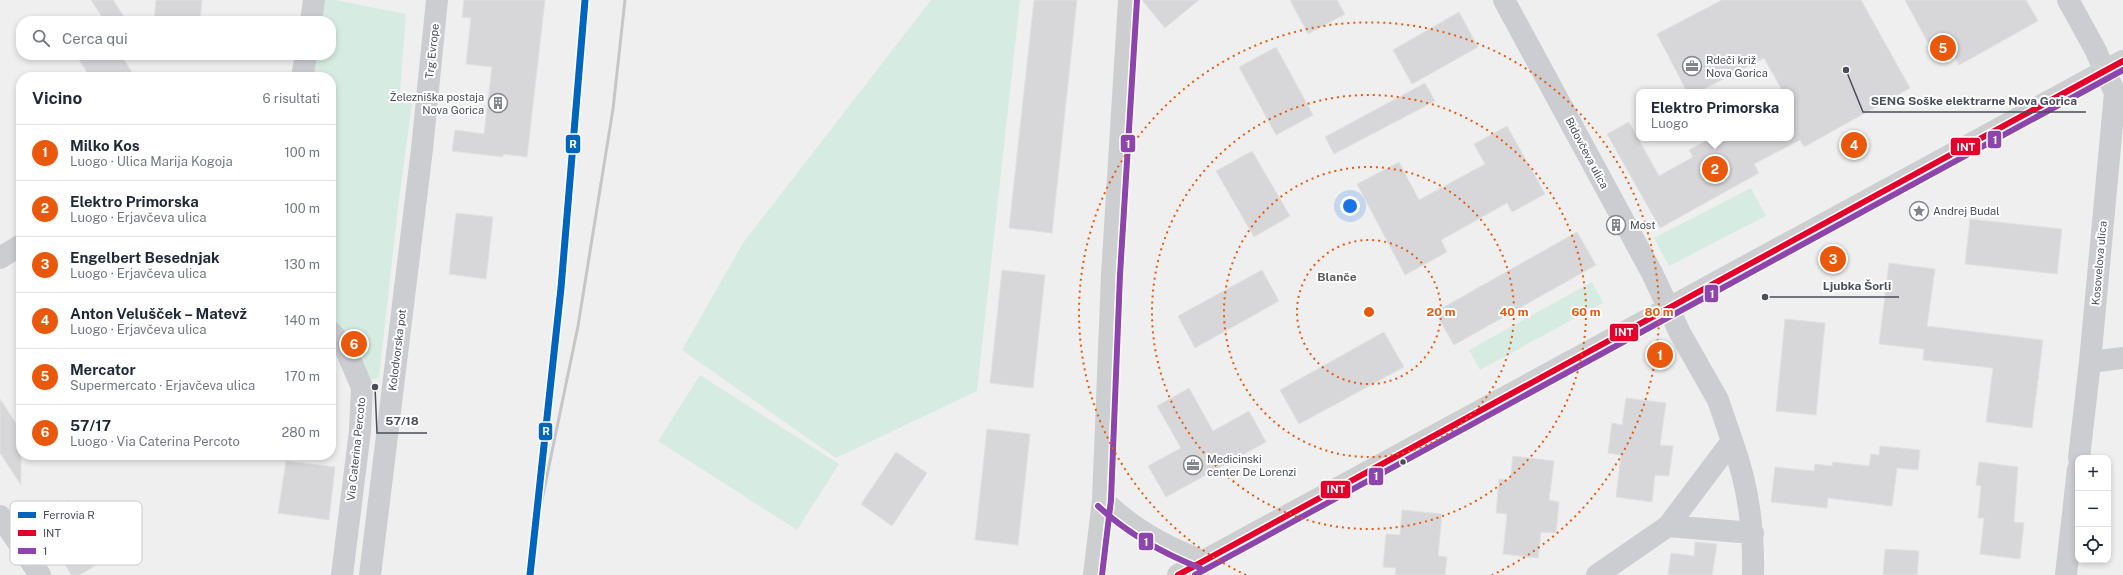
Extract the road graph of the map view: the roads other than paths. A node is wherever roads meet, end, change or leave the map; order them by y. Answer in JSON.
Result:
{"nodes":[{"id":1,"x":314,"y":0,"type":"edge"},
{"id":2,"x":437,"y":0,"type":"edge"},
{"id":3,"x":1128,"y":0,"type":"edge"},
{"id":4,"x":1504,"y":0,"type":"edge"},
{"id":5,"x":2068,"y":0,"type":"edge"},
{"id":6,"x":311,"y":16,"type":"edge"},
{"id":7,"x":305,"y":60,"type":"edge"},
{"id":8,"x":2114,"y":66,"type":"edge"},
{"id":9,"x":303,"y":72,"type":"edge"},
{"id":10,"x":422,"y":149,"type":"joint"},
{"id":11,"x":16,"y":248,"type":"edge"},
{"id":12,"x":0,"y":258,"type":"edge"},
{"id":13,"x":1667,"y":307,"type":"junction"},
{"id":14,"x":336,"y":338,"type":"edge"},
{"id":15,"x":2123,"y":358,"type":"edge"},
{"id":16,"x":2090,"y":362,"type":"junction"},
{"id":17,"x":1732,"y":442,"type":"junction"},
{"id":18,"x":2079,"y":455,"type":"edge"},
{"id":19,"x":2076,"y":491,"type":"edge"},
{"id":20,"x":1103,"y":500,"type":"junction"},
{"id":21,"x":0,"y":516,"type":"edge"},
{"id":22,"x":1668,"y":526,"type":"junction"},
{"id":23,"x":10,"y":531,"type":"edge"},
{"id":24,"x":1753,"y":532,"type":"junction"},
{"id":25,"x":1203,"y":561,"type":"junction"},
{"id":26,"x":33,"y":565,"type":"edge"},
{"id":27,"x":40,"y":575,"type":"edge"},
{"id":28,"x":342,"y":575,"type":"edge"},
{"id":29,"x":370,"y":575,"type":"edge"},
{"id":30,"x":1094,"y":575,"type":"edge"},
{"id":31,"x":1178,"y":575,"type":"edge"},
{"id":32,"x":1597,"y":575,"type":"edge"},
{"id":33,"x":1753,"y":575,"type":"edge"},
{"id":34,"x":2066,"y":575,"type":"edge"}],
"edges":[{"from":1,"to":6,"type":"street"},
{"from":2,"to":10,"type":"street","name":"Trg Evrope"},
{"from":3,"to":20,"type":"main road"},
{"from":4,"to":13,"type":"street","name":"Bidovčeva ulica"},
{"from":5,"to":8,"type":"street","name":"Kosovelova ulica"},
{"from":7,"to":9,"type":"street"},
{"from":8,"to":13,"type":"main road"},
{"from":8,"to":16,"type":"street","name":"Kosovelova ulica"},
{"from":10,"to":29,"type":"street","name":"Kolodvorska pot"},
{"from":11,"to":12,"type":"street"},
{"from":13,"to":17,"type":"street","name":"Bidovčeva ulica"},
{"from":13,"to":25,"type":"main road"},
{"from":14,"to":28,"type":"street","name":"Via Caterina Percoto"},
{"from":15,"to":16,"type":"street"},
{"from":16,"to":18,"type":"street","name":"Kosovelova ulica"},
{"from":17,"to":22,"type":"street"},
{"from":17,"to":24,"type":"street","name":"Bidovčeva ulica"},
{"from":19,"to":34,"type":"street"},
{"from":20,"to":25,"type":"main road"},
{"from":20,"to":30,"type":"main road"},
{"from":21,"to":23,"type":"street"},
{"from":22,"to":24,"type":"street"},
{"from":22,"to":32,"type":"street"},
{"from":24,"to":33,"type":"street","name":"Bidovčeva ulica"},
{"from":25,"to":31,"type":"main road"},
{"from":26,"to":27,"type":"street"}]}
